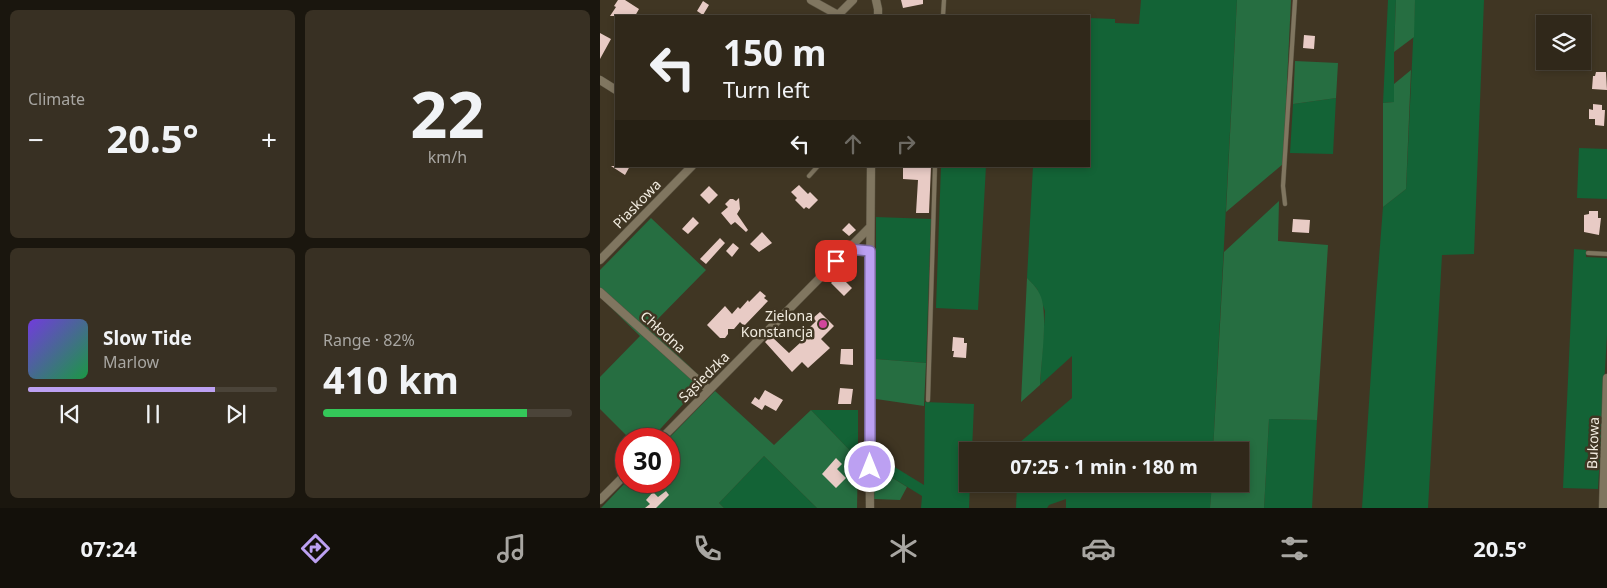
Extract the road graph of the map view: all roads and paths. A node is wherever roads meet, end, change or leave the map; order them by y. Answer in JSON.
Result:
{"nodes":[{"id":1,"x":811,"y":0,"type":"edge"},
{"id":2,"x":853,"y":0,"type":"edge"},
{"id":3,"x":876,"y":0,"type":"edge"},
{"id":4,"x":944,"y":0,"type":"edge"},
{"id":5,"x":1295,"y":0,"type":"edge"},
{"id":6,"x":836,"y":15,"type":"edge"},
{"id":7,"x":839,"y":15,"type":"edge"},
{"id":8,"x":878,"y":15,"type":"edge"},
{"id":9,"x":943,"y":15,"type":"edge"},
{"id":10,"x":600,"y":80,"type":"edge"},
{"id":11,"x":615,"y":89,"type":"edge"},
{"id":12,"x":691,"y":167,"type":"edge"},
{"id":13,"x":817,"y":167,"type":"edge"},
{"id":14,"x":871,"y":167,"type":"edge"},
{"id":15,"x":935,"y":167,"type":"edge"},
{"id":16,"x":809,"y":176,"type":"dead end"},
{"id":17,"x":1285,"y":204,"type":"dead end"},
{"id":18,"x":870,"y":227,"type":"junction"},
{"id":19,"x":848,"y":249,"type":"junction"},
{"id":20,"x":870,"y":251,"type":"junction"},
{"id":21,"x":1588,"y":253,"type":"dead end"},
{"id":22,"x":1607,"y":254,"type":"edge"},
{"id":23,"x":600,"y":260,"type":"edge"},
{"id":24,"x":600,"y":292,"type":"edge"},
{"id":25,"x":1607,"y":378,"type":"edge"},
{"id":26,"x":709,"y":390,"type":"junction"},
{"id":27,"x":928,"y":400,"type":"dead end"},
{"id":28,"x":672,"y":428,"type":"edge"},
{"id":29,"x":615,"y":485,"type":"edge"},
{"id":30,"x":600,"y":500,"type":"edge"},
{"id":31,"x":870,"y":508,"type":"edge"},
{"id":32,"x":1603,"y":508,"type":"edge"}],
"edges":[{"from":1,"to":6,"type":"street"},
{"from":2,"to":7,"type":"street"},
{"from":3,"to":8,"type":"street"},
{"from":4,"to":9,"type":"lane"},
{"from":5,"to":17,"type":"lane"},
{"from":10,"to":11,"type":"street"},
{"from":12,"to":23,"type":"street","name":"Piaskowa"},
{"from":13,"to":16,"type":"lane"},
{"from":14,"to":18,"type":"street"},
{"from":15,"to":27,"type":"lane"},
{"from":18,"to":19,"type":"street","name":"Sąsiedzka"},
{"from":18,"to":20,"type":"street"},
{"from":19,"to":20,"type":"street"},
{"from":19,"to":26,"type":"street","name":"Sąsiedzka"},
{"from":20,"to":31,"type":"street"},
{"from":21,"to":22,"type":"lane"},
{"from":24,"to":26,"type":"street","name":"Chłodna"},
{"from":25,"to":32,"type":"street","name":"Bukowa"},
{"from":26,"to":28,"type":"street","name":"Sąsiedzka"},
{"from":29,"to":30,"type":"street"}]}
